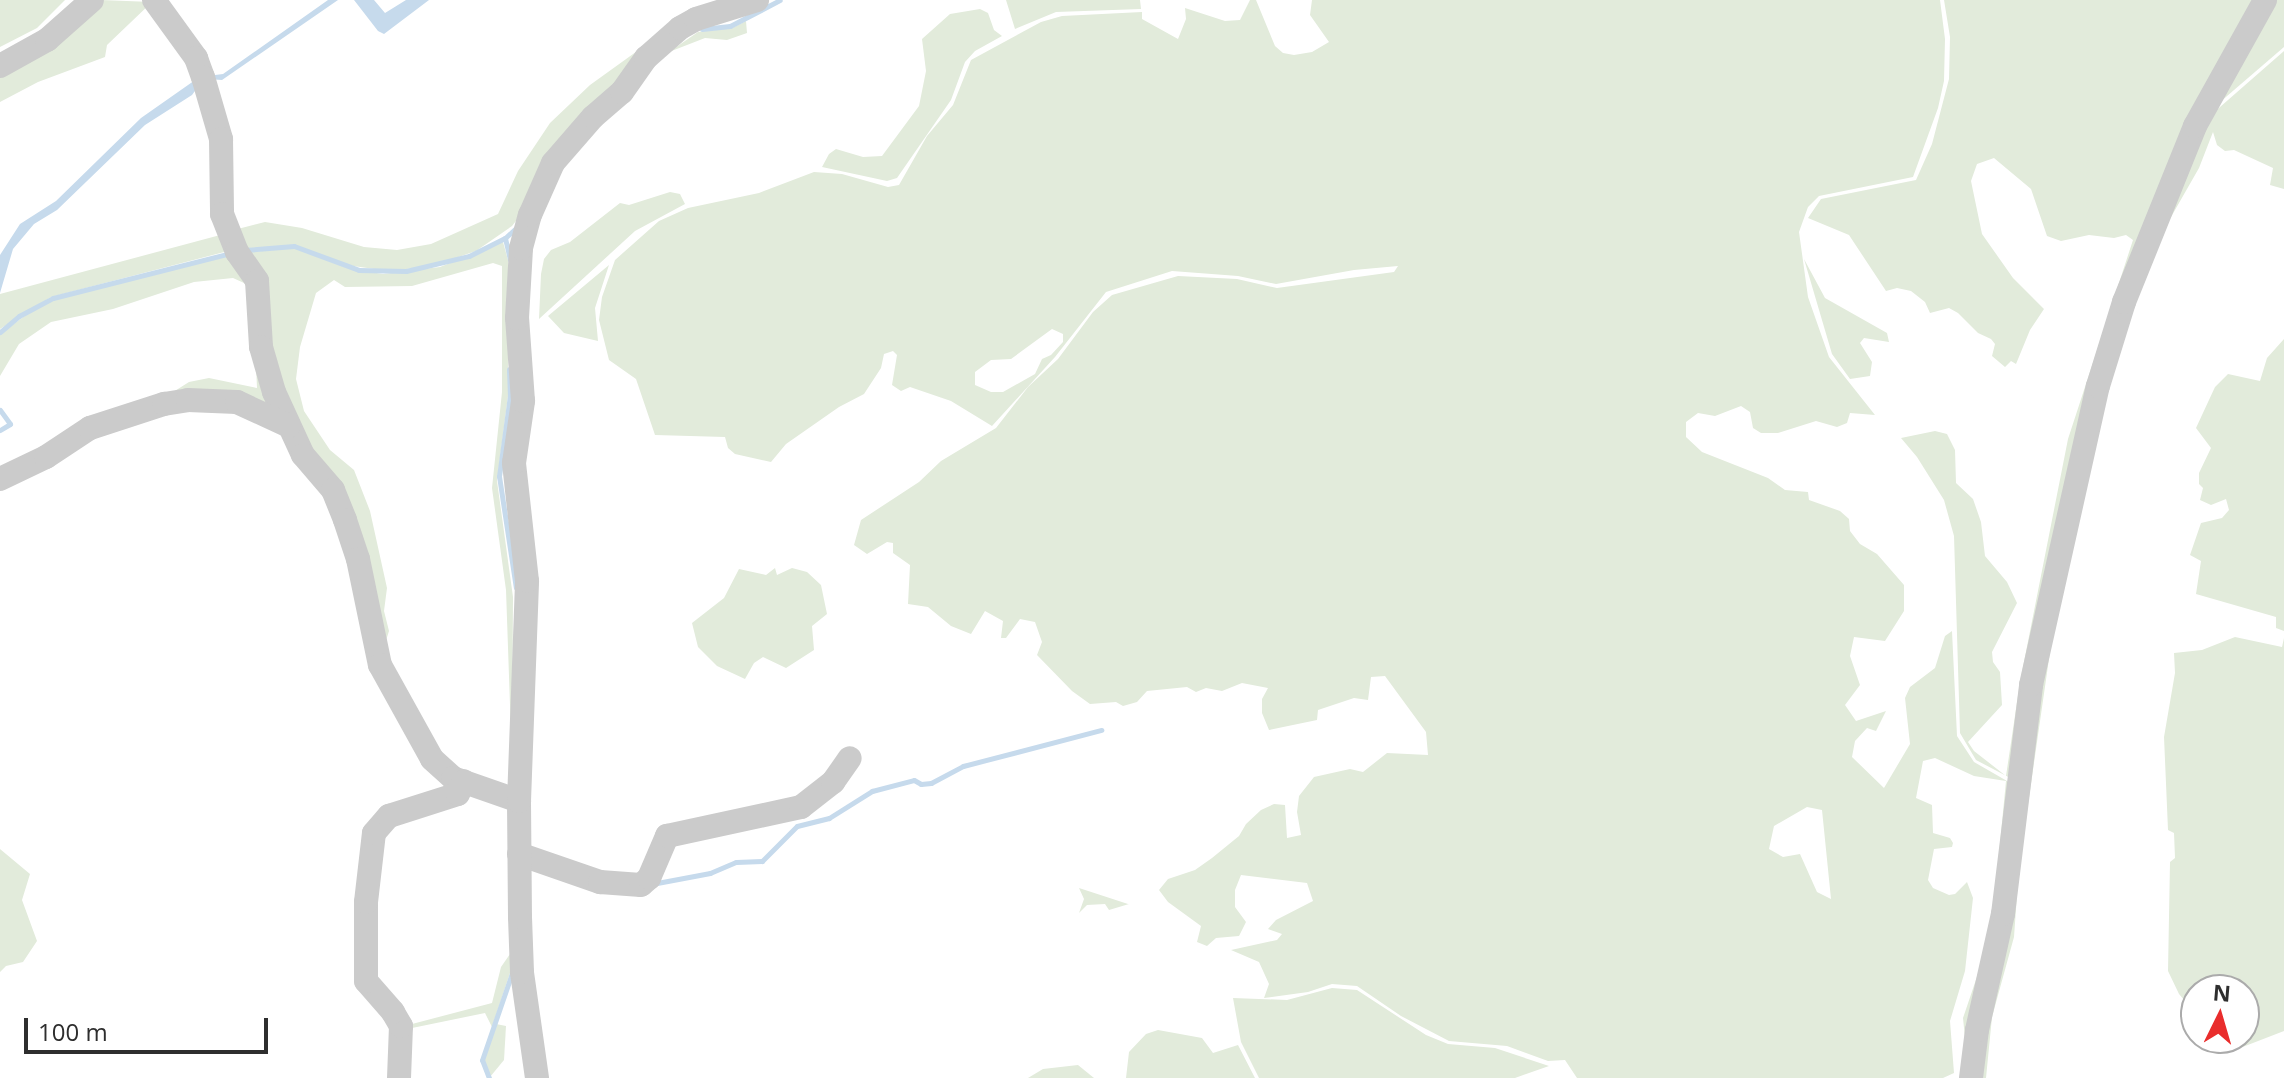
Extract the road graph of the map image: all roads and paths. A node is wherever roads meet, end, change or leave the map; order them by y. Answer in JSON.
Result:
{"nodes":[{"id":1,"x":92,"y":0,"type":"edge"},
{"id":2,"x":154,"y":0,"type":"edge"},
{"id":3,"x":757,"y":0,"type":"edge"},
{"id":4,"x":2265,"y":0,"type":"edge"},
{"id":5,"x":0,"y":66,"type":"edge"},
{"id":6,"x":289,"y":426,"type":"junction"},
{"id":7,"x":0,"y":479,"type":"edge"},
{"id":8,"x":850,"y":758,"type":"dead end"},
{"id":9,"x":464,"y":781,"type":"junction"},
{"id":10,"x":519,"y":801,"type":"junction"},
{"id":11,"x":519,"y":854,"type":"junction"},
{"id":12,"x":399,"y":1078,"type":"edge"},
{"id":13,"x":537,"y":1078,"type":"edge"},
{"id":14,"x":1971,"y":1078,"type":"edge"}],
"edges":[{"from":1,"to":5,"type":"street"},
{"from":2,"to":6,"type":"street"},
{"from":3,"to":10,"type":"street"},
{"from":4,"to":14,"type":"street"},
{"from":6,"to":7,"type":"street"},
{"from":6,"to":9,"type":"street"},
{"from":8,"to":11,"type":"street"},
{"from":9,"to":10,"type":"street"},
{"from":9,"to":12,"type":"street"},
{"from":10,"to":11,"type":"street"},
{"from":11,"to":13,"type":"street"}]}
